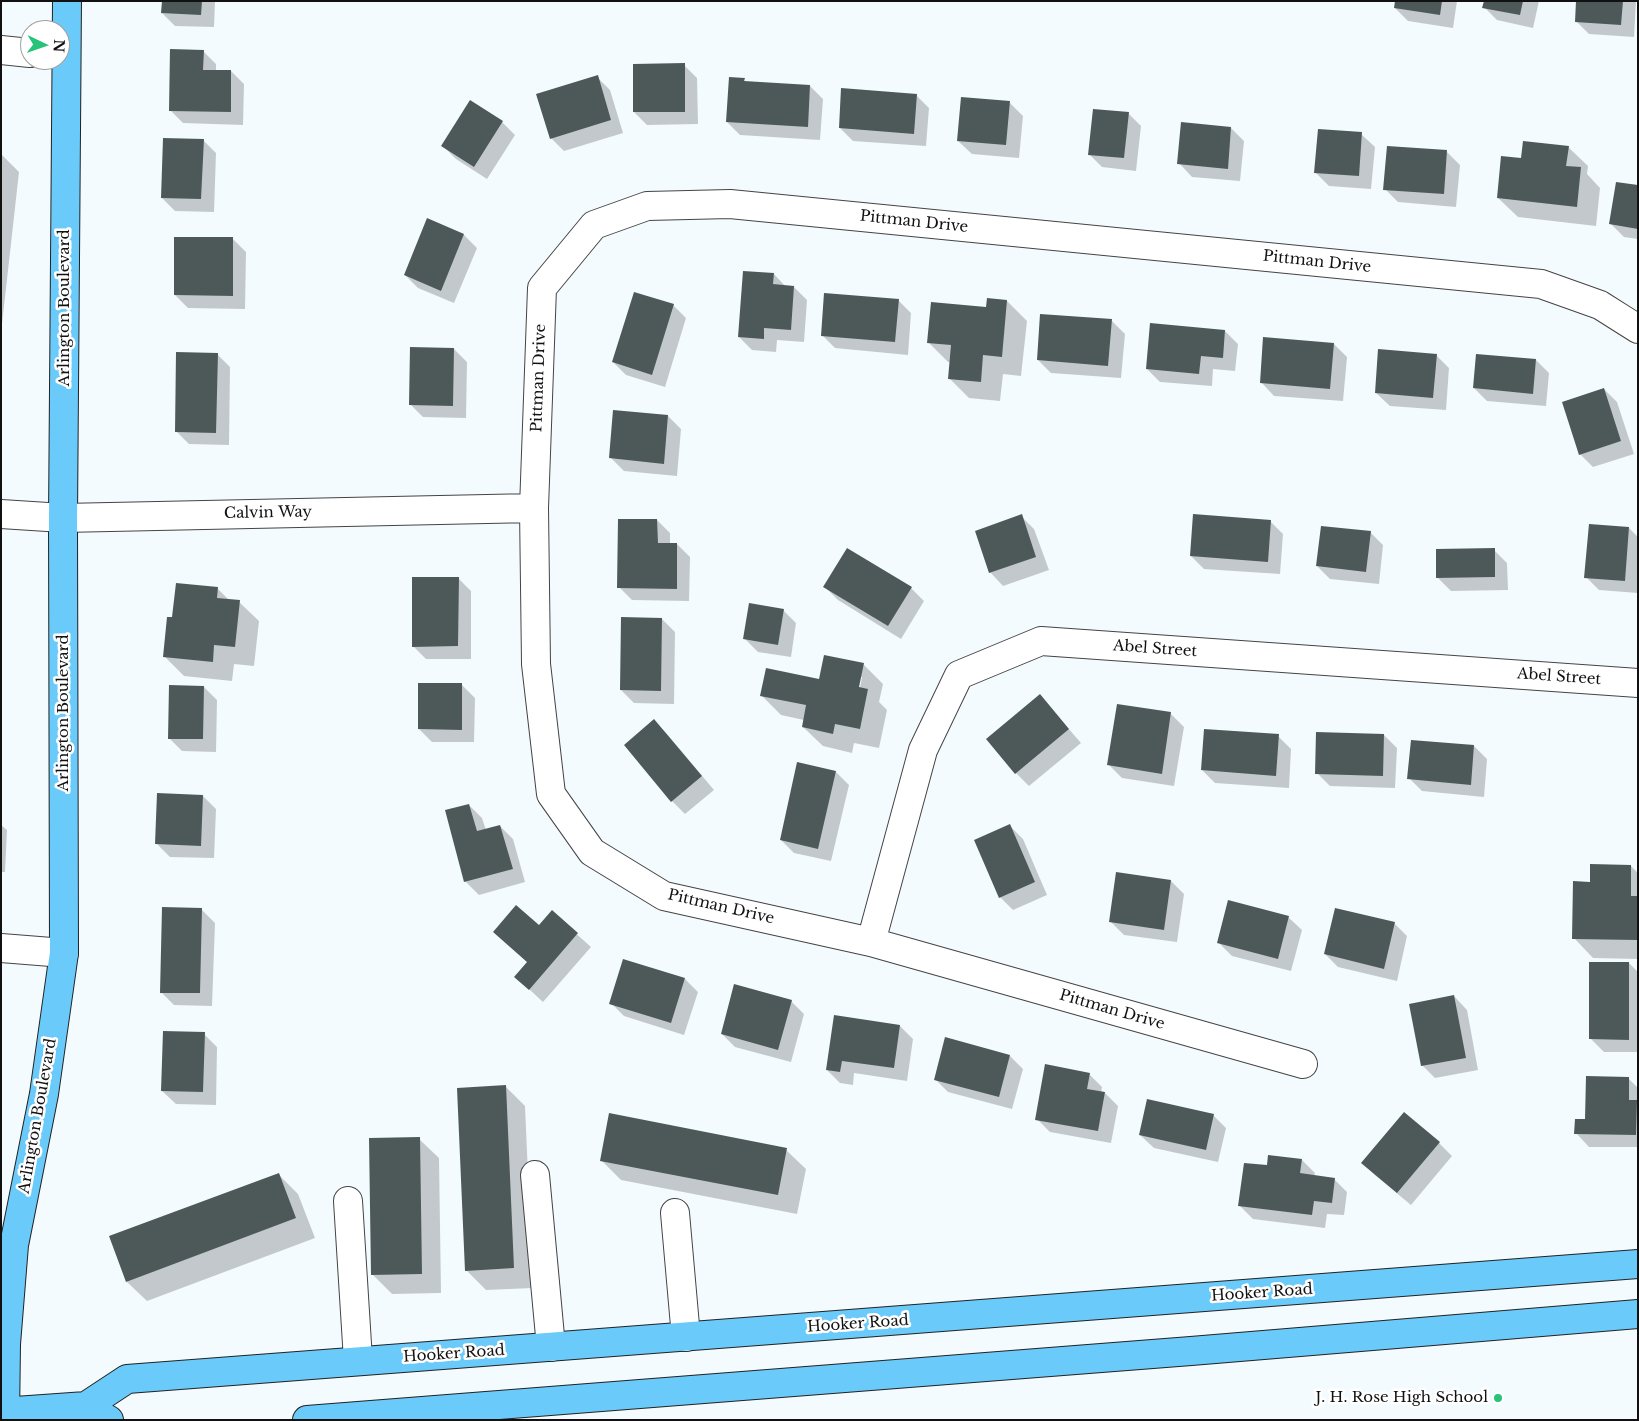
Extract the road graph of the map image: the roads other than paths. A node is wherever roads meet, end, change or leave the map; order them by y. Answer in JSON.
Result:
{"nodes":[{"id":1,"x":67,"y":1,"type":"edge"},
{"id":2,"x":66,"y":20,"type":"edge"},
{"id":3,"x":1,"y":50,"type":"edge"},
{"id":4,"x":20,"y":52,"type":"edge"},
{"id":5,"x":64,"y":70,"type":"edge"},
{"id":6,"x":1638,"y":329,"type":"edge"},
{"id":7,"x":534,"y":508,"type":"junction"},
{"id":8,"x":1,"y":514,"type":"edge"},
{"id":9,"x":63,"y":518,"type":"junction"},
{"id":10,"x":1638,"y":683,"type":"edge"},
{"id":11,"x":871,"y":942,"type":"junction"},
{"id":12,"x":1,"y":948,"type":"edge"},
{"id":13,"x":64,"y":953,"type":"junction"},
{"id":14,"x":1303,"y":1064,"type":"dead end"},
{"id":15,"x":535,"y":1175,"type":"dead end"},
{"id":16,"x":348,"y":1200,"type":"dead end"},
{"id":17,"x":675,"y":1213,"type":"dead end"},
{"id":18,"x":1638,"y":1264,"type":"edge"},
{"id":19,"x":1638,"y":1314,"type":"edge"},
{"id":20,"x":686,"y":1337,"type":"junction"},
{"id":21,"x":551,"y":1348,"type":"junction"},
{"id":22,"x":358,"y":1360,"type":"junction"},
{"id":23,"x":98,"y":1413,"type":"edge"},
{"id":24,"x":4,"y":1415,"type":"edge"},
{"id":25,"x":308,"y":1420,"type":"edge"}],
"edges":[{"from":1,"to":2,"type":"main road","name":"Arlington Boulevard"},
{"from":3,"to":4,"type":"street"},
{"from":5,"to":9,"type":"main road","name":"Arlington Boulevard"},
{"from":6,"to":7,"type":"street","name":"Pittman Drive"},
{"from":7,"to":9,"type":"street","name":"Calvin Way"},
{"from":7,"to":11,"type":"street","name":"Pittman Drive"},
{"from":8,"to":9,"type":"street","name":"Calvin Way"},
{"from":9,"to":13,"type":"main road","name":"Arlington Boulevard"},
{"from":10,"to":11,"type":"street","name":"Abel Street"},
{"from":11,"to":14,"type":"street","name":"Pittman Drive"},
{"from":12,"to":13,"type":"street"},
{"from":13,"to":24,"type":"main road","name":"Arlington Boulevard"},
{"from":15,"to":21,"type":"street"},
{"from":16,"to":22,"type":"street"},
{"from":17,"to":20,"type":"street"},
{"from":18,"to":20,"type":"main road","name":"Hooker Road"},
{"from":19,"to":25,"type":"main road"},
{"from":20,"to":21,"type":"main road","name":"Hooker Road"},
{"from":21,"to":22,"type":"main road","name":"Hooker Road"},
{"from":22,"to":23,"type":"main road","name":"Hooker Road"},
{"from":23,"to":24,"type":"main road","name":"Hooker Road"}]}
